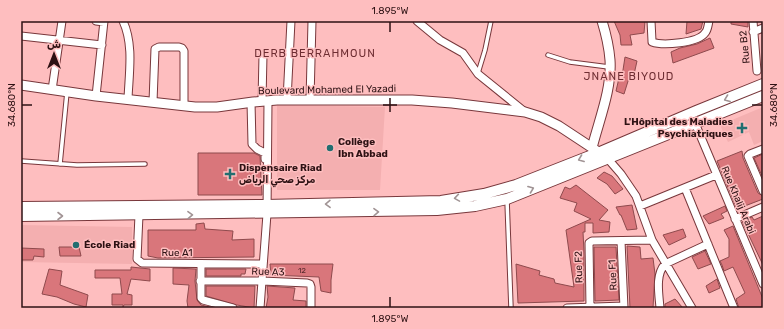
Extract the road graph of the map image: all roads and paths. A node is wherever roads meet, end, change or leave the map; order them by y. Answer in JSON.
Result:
{"nodes":[{"id":1,"x":62,"y":21,"type":"edge"},
{"id":2,"x":96,"y":21,"type":"edge"},
{"id":3,"x":104,"y":21,"type":"edge"},
{"id":4,"x":123,"y":21,"type":"edge"},
{"id":5,"x":291,"y":21,"type":"edge"},
{"id":6,"x":312,"y":21,"type":"edge"},
{"id":7,"x":417,"y":21,"type":"edge"},
{"id":8,"x":491,"y":21,"type":"edge"},
{"id":9,"x":602,"y":21,"type":"edge"},
{"id":10,"x":651,"y":21,"type":"edge"},
{"id":11,"x":709,"y":21,"type":"edge"},
{"id":12,"x":753,"y":21,"type":"edge"},
{"id":13,"x":763,"y":28,"type":"edge"},
{"id":14,"x":753,"y":32,"type":"junction"},
{"id":15,"x":21,"y":36,"type":"edge"},
{"id":16,"x":60,"y":41,"type":"junction"},
{"id":17,"x":102,"y":45,"type":"junction"},
{"id":18,"x":263,"y":55,"type":"dead end"},
{"id":19,"x":548,"y":55,"type":"dead end"},
{"id":20,"x":610,"y":67,"type":"junction"},
{"id":21,"x":758,"y":70,"type":"dead end"},
{"id":22,"x":478,"y":74,"type":"junction"},
{"id":23,"x":763,"y":84,"type":"edge"},
{"id":24,"x":21,"y":85,"type":"edge"},
{"id":25,"x":52,"y":90,"type":"junction"},
{"id":26,"x":67,"y":92,"type":"junction"},
{"id":27,"x":96,"y":96,"type":"junction"},
{"id":28,"x":763,"y":96,"type":"edge"},
{"id":29,"x":128,"y":99,"type":"junction"},
{"id":30,"x":287,"y":100,"type":"junction"},
{"id":31,"x":310,"y":100,"type":"junction"},
{"id":32,"x":265,"y":101,"type":"junction"},
{"id":33,"x":153,"y":102,"type":"junction"},
{"id":34,"x":251,"y":102,"type":"junction"},
{"id":35,"x":184,"y":106,"type":"junction"},
{"id":36,"x":525,"y":112,"type":"junction"},
{"id":37,"x":695,"y":123,"type":"junction"},
{"id":38,"x":763,"y":149,"type":"edge"},
{"id":39,"x":596,"y":150,"type":"junction"},
{"id":40,"x":608,"y":159,"type":"junction"},
{"id":41,"x":21,"y":161,"type":"edge"},
{"id":42,"x":60,"y":164,"type":"junction"},
{"id":43,"x":145,"y":164,"type":"dead end"},
{"id":44,"x":716,"y":175,"type":"junction"},
{"id":45,"x":685,"y":188,"type":"junction"},
{"id":46,"x":763,"y":191,"type":"edge"},
{"id":47,"x":507,"y":199,"type":"junction"},
{"id":48,"x":640,"y":206,"type":"junction"},
{"id":49,"x":21,"y":207,"type":"edge"},
{"id":50,"x":763,"y":207,"type":"edge"},
{"id":51,"x":267,"y":208,"type":"junction"},
{"id":52,"x":139,"y":215,"type":"junction"},
{"id":53,"x":21,"y":216,"type":"edge"},
{"id":54,"x":736,"y":219,"type":"junction"},
{"id":55,"x":652,"y":240,"type":"junction"},
{"id":56,"x":621,"y":241,"type":"junction"},
{"id":57,"x":708,"y":244,"type":"junction"},
{"id":58,"x":201,"y":264,"type":"junction"},
{"id":59,"x":263,"y":264,"type":"junction"},
{"id":60,"x":665,"y":264,"type":"junction"},
{"id":61,"x":200,"y":281,"type":"junction"},
{"id":62,"x":262,"y":281,"type":"junction"},
{"id":63,"x":763,"y":284,"type":"edge"},
{"id":64,"x":590,"y":307,"type":"junction"},
{"id":65,"x":624,"y":307,"type":"edge"},
{"id":66,"x":233,"y":308,"type":"edge"},
{"id":67,"x":260,"y":308,"type":"edge"},
{"id":68,"x":311,"y":308,"type":"edge"},
{"id":69,"x":511,"y":308,"type":"edge"},
{"id":70,"x":566,"y":308,"type":"edge"},
{"id":71,"x":660,"y":308,"type":"edge"},
{"id":72,"x":692,"y":308,"type":"edge"},
{"id":73,"x":734,"y":308,"type":"edge"}],
"edges":[{"from":1,"to":16,"type":"street"},
{"from":2,"to":3,"type":"street"},
{"from":3,"to":17,"type":"street"},
{"from":4,"to":29,"type":"street"},
{"from":5,"to":30,"type":"street"},
{"from":6,"to":31,"type":"street"},
{"from":7,"to":22,"type":"street"},
{"from":8,"to":22,"type":"lane"},
{"from":9,"to":20,"type":"street"},
{"from":10,"to":11,"type":"street"},
{"from":12,"to":14,"type":"street","name":"Rue B2"},
{"from":13,"to":14,"type":"street"},
{"from":14,"to":21,"type":"street","name":"Rue B2"},
{"from":15,"to":16,"type":"street"},
{"from":16,"to":17,"type":"street"},
{"from":16,"to":25,"type":"street"},
{"from":17,"to":27,"type":"street"},
{"from":18,"to":32,"type":"street"},
{"from":19,"to":20,"type":"lane"},
{"from":20,"to":39,"type":"street"},
{"from":22,"to":36,"type":"street"},
{"from":23,"to":39,"type":"main road","one_way":true},
{"from":24,"to":25,"type":"street","name":"Boulevard Mohamed El Yazadi"},
{"from":25,"to":26,"type":"street","name":"Boulevard Mohamed El Yazadi"},
{"from":26,"to":27,"type":"street","name":"Boulevard Mohamed El Yazadi"},
{"from":26,"to":42,"type":"lane"},
{"from":27,"to":29,"type":"street","name":"Boulevard Mohamed El Yazadi"},
{"from":28,"to":37,"type":"main road"},
{"from":29,"to":33,"type":"street","name":"Boulevard Mohamed El Yazadi"},
{"from":30,"to":31,"type":"street","name":"Boulevard Mohamed El Yazadi"},
{"from":30,"to":32,"type":"street","name":"Boulevard Mohamed El Yazadi"},
{"from":31,"to":36,"type":"street","name":"Boulevard Mohamed El Yazadi"},
{"from":32,"to":34,"type":"street","name":"Boulevard Mohamed El Yazadi"},
{"from":32,"to":51,"type":"street"},
{"from":33,"to":35,"type":"street","name":"Boulevard Mohamed El Yazadi"},
{"from":33,"to":35,"type":"street"},
{"from":34,"to":35,"type":"street","name":"Boulevard Mohamed El Yazadi"},
{"from":34,"to":51,"type":"street"},
{"from":36,"to":39,"type":"street","name":"Boulevard Mohamed El Yazadi"},
{"from":37,"to":40,"type":"main road"},
{"from":37,"to":44,"type":"street","name":"Rue Khalij Arabi"},
{"from":38,"to":46,"type":"street"},
{"from":39,"to":40,"type":"street","name":"Boulevard Mohamed El Yazadi"},
{"from":39,"to":51,"type":"main road","one_way":true},
{"from":47,"to":40,"type":"main road","one_way":true},
{"from":40,"to":48,"type":"street"},
{"from":41,"to":42,"type":"lane"},
{"from":42,"to":43,"type":"lane"},
{"from":44,"to":45,"type":"street"},
{"from":44,"to":54,"type":"street","name":"Rue Khalij Arabi"},
{"from":45,"to":48,"type":"street"},
{"from":45,"to":57,"type":"street"},
{"from":51,"to":47,"type":"main road","one_way":true},
{"from":47,"to":69,"type":"lane"},
{"from":48,"to":55,"type":"street"},
{"from":49,"to":51,"type":"main road"},
{"from":50,"to":54,"type":"street"},
{"from":52,"to":51,"type":"main road","one_way":true},
{"from":51,"to":59,"type":"street"},
{"from":53,"to":52,"type":"main road","one_way":true},
{"from":52,"to":58,"type":"street","name":"Rue A1"},
{"from":54,"to":63,"type":"street","name":"Rue Khalij Arabi"},
{"from":55,"to":56,"type":"street","name":"Rue F2"},
{"from":55,"to":60,"type":"street"},
{"from":56,"to":64,"type":"street","name":"Rue F2"},
{"from":56,"to":65,"type":"street","name":"Rue F1"},
{"from":57,"to":60,"type":"street"},
{"from":57,"to":73,"type":"street"},
{"from":58,"to":59,"type":"street","name":"Rue A1"},
{"from":58,"to":61,"type":"street"},
{"from":59,"to":62,"type":"street"},
{"from":60,"to":71,"type":"street"},
{"from":60,"to":72,"type":"street"},
{"from":61,"to":62,"type":"street","name":"Rue A3"},
{"from":61,"to":66,"type":"street"},
{"from":62,"to":67,"type":"street"},
{"from":62,"to":68,"type":"street","name":"Rue A3"},
{"from":64,"to":65,"type":"street"},
{"from":64,"to":70,"type":"street"}]}
